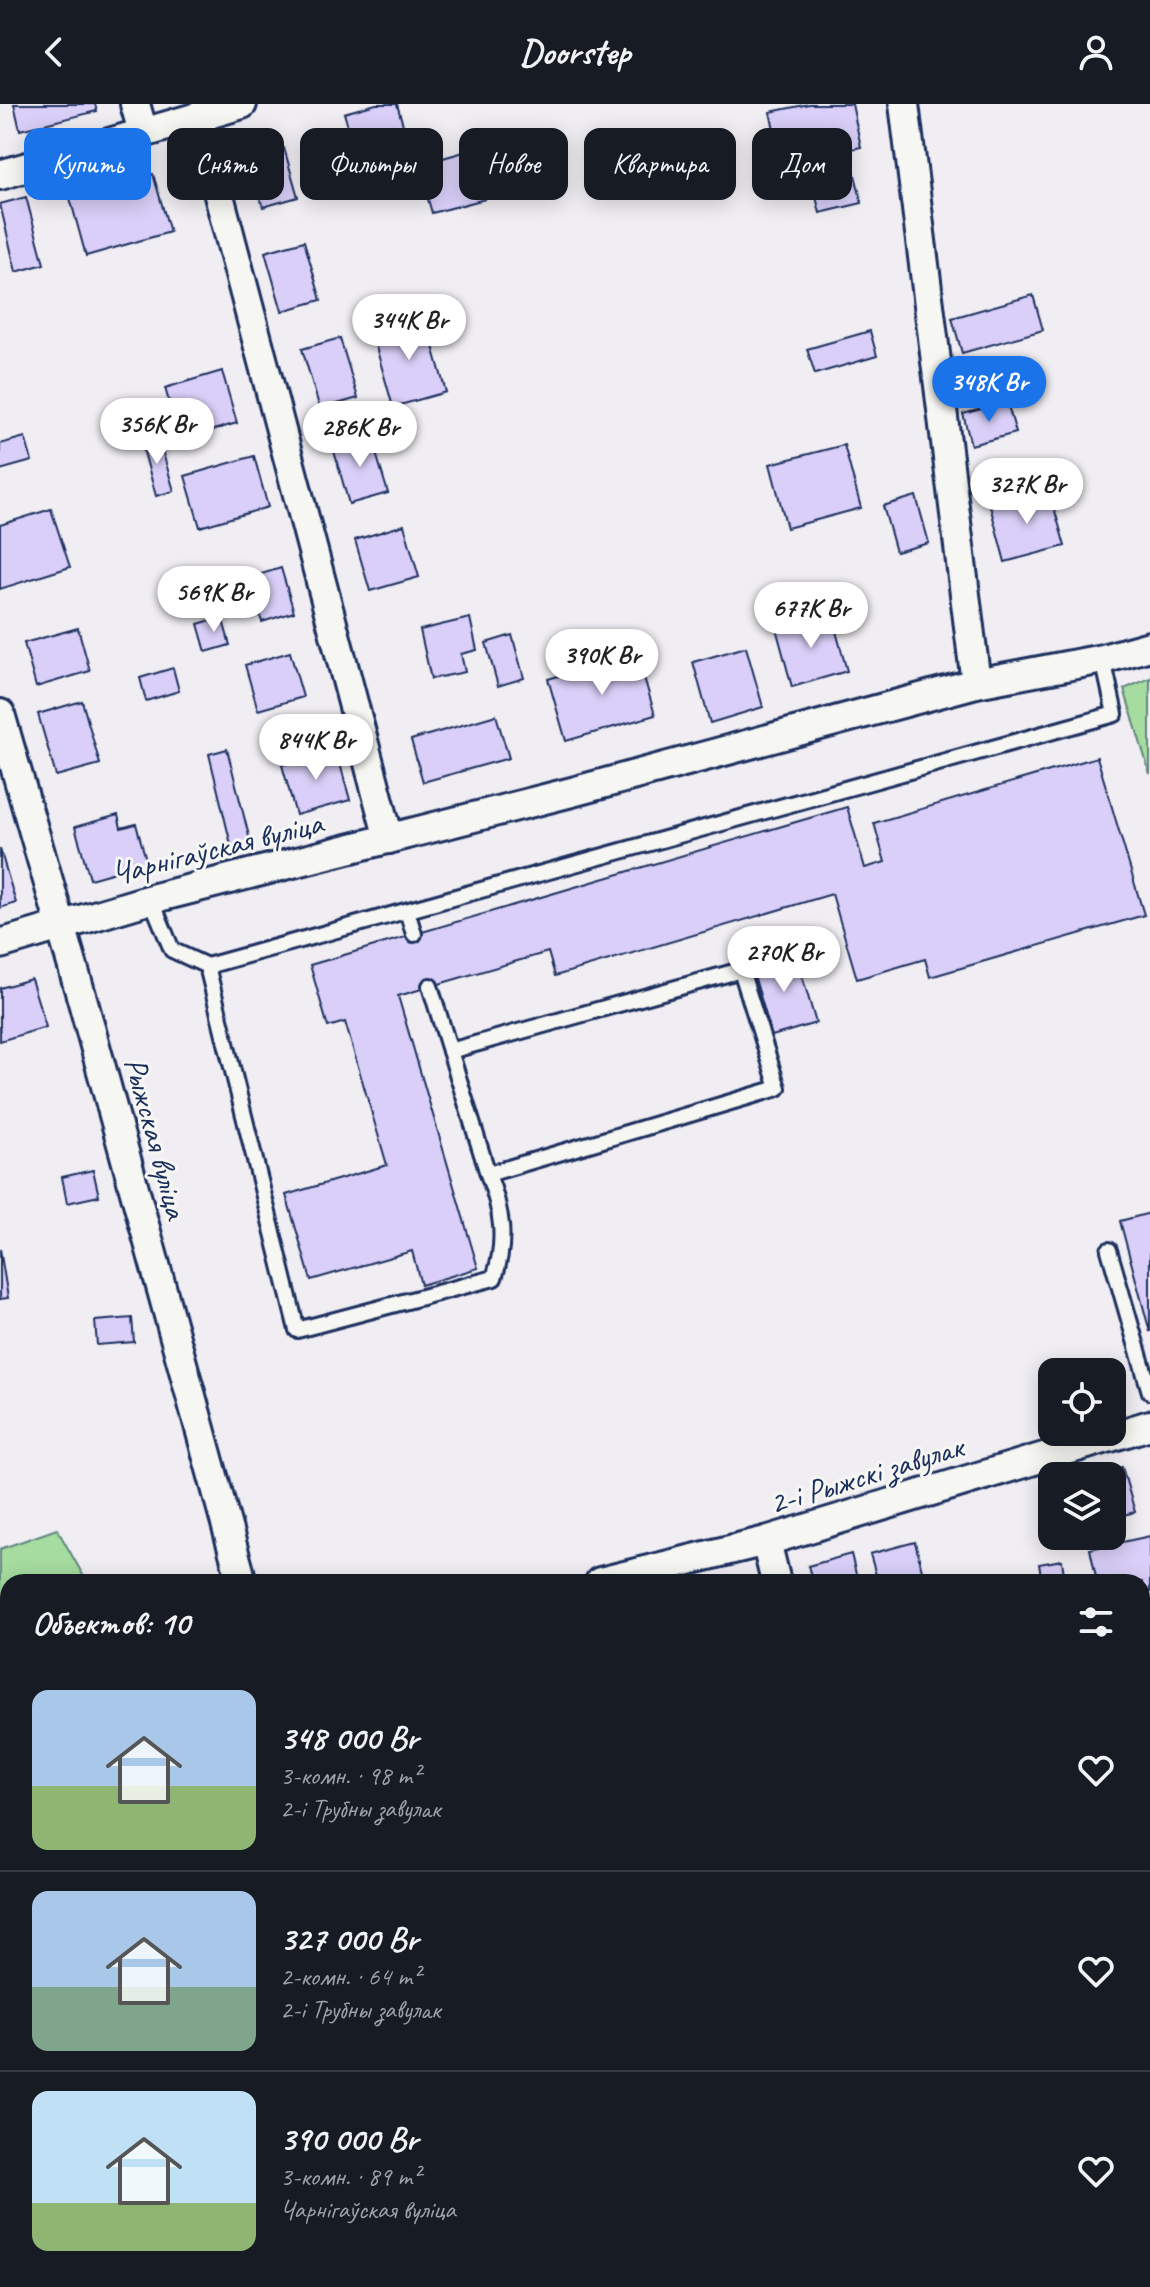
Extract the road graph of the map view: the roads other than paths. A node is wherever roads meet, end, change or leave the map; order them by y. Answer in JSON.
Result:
{"nodes":[{"id":1,"x":135,"y":104,"type":"edge"},
{"id":2,"x":242,"y":104,"type":"edge"},
{"id":3,"x":904,"y":104,"type":"edge"},
{"id":4,"x":198,"y":116,"type":"junction"},
{"id":5,"x":142,"y":128,"type":"edge"},
{"id":6,"x":151,"y":130,"type":"edge"},
{"id":7,"x":24,"y":168,"type":"edge"},
{"id":8,"x":0,"y":175,"type":"edge"},
{"id":9,"x":1150,"y":646,"type":"edge"},
{"id":10,"x":1103,"y":659,"type":"junction"},
{"id":11,"x":976,"y":683,"type":"junction"},
{"id":12,"x":0,"y":714,"type":"edge"},
{"id":13,"x":389,"y":839,"type":"junction"},
{"id":14,"x":151,"y":899,"type":"junction"},
{"id":15,"x":407,"y":911,"type":"junction"},
{"id":16,"x":59,"y":925,"type":"junction"},
{"id":17,"x":414,"y":934,"type":"dead end"},
{"id":18,"x":0,"y":944,"type":"edge"},
{"id":19,"x":207,"y":966,"type":"junction"},
{"id":20,"x":430,"y":986,"type":"dead end"},
{"id":21,"x":450,"y":1051,"type":"junction"},
{"id":22,"x":488,"y":1174,"type":"junction"},
{"id":23,"x":1109,"y":1250,"type":"dead end"},
{"id":24,"x":1150,"y":1392,"type":"edge"},
{"id":25,"x":1150,"y":1425,"type":"edge"},
{"id":26,"x":766,"y":1541,"type":"junction"},
{"id":27,"x":240,"y":1574,"type":"edge"},
{"id":28,"x":632,"y":1574,"type":"edge"},
{"id":29,"x":774,"y":1574,"type":"edge"}],
"edges":[{"from":1,"to":5,"type":"street"},
{"from":2,"to":4,"type":"street"},
{"from":3,"to":11,"type":"street"},
{"from":4,"to":6,"type":"street"},
{"from":4,"to":13,"type":"street"},
{"from":7,"to":8,"type":"street"},
{"from":9,"to":10,"type":"street","name":"Чарнігаўская вуліца"},
{"from":10,"to":11,"type":"street","name":"Чарнігаўская вуліца"},
{"from":10,"to":15,"type":"lane"},
{"from":11,"to":13,"type":"street","name":"Чарнігаўская вуліца"},
{"from":12,"to":16,"type":"street","name":"Рыжская вуліца"},
{"from":13,"to":14,"type":"street","name":"Чарнігаўская вуліца"},
{"from":14,"to":16,"type":"street","name":"Чарнігаўская вуліца"},
{"from":14,"to":19,"type":"lane"},
{"from":15,"to":17,"type":"lane"},
{"from":15,"to":19,"type":"lane"},
{"from":16,"to":18,"type":"street","name":"Чарнігаўская вуліца"},
{"from":16,"to":27,"type":"street","name":"Рыжская вуліца"},
{"from":19,"to":22,"type":"lane"},
{"from":20,"to":21,"type":"lane"},
{"from":21,"to":22,"type":"lane"},
{"from":21,"to":22,"type":"lane"},
{"from":23,"to":24,"type":"lane"},
{"from":25,"to":26,"type":"street","name":"2-і Рыжскі завулак"},
{"from":26,"to":28,"type":"street","name":"2-і Рыжскі завулак"},
{"from":26,"to":29,"type":"street"}]}
